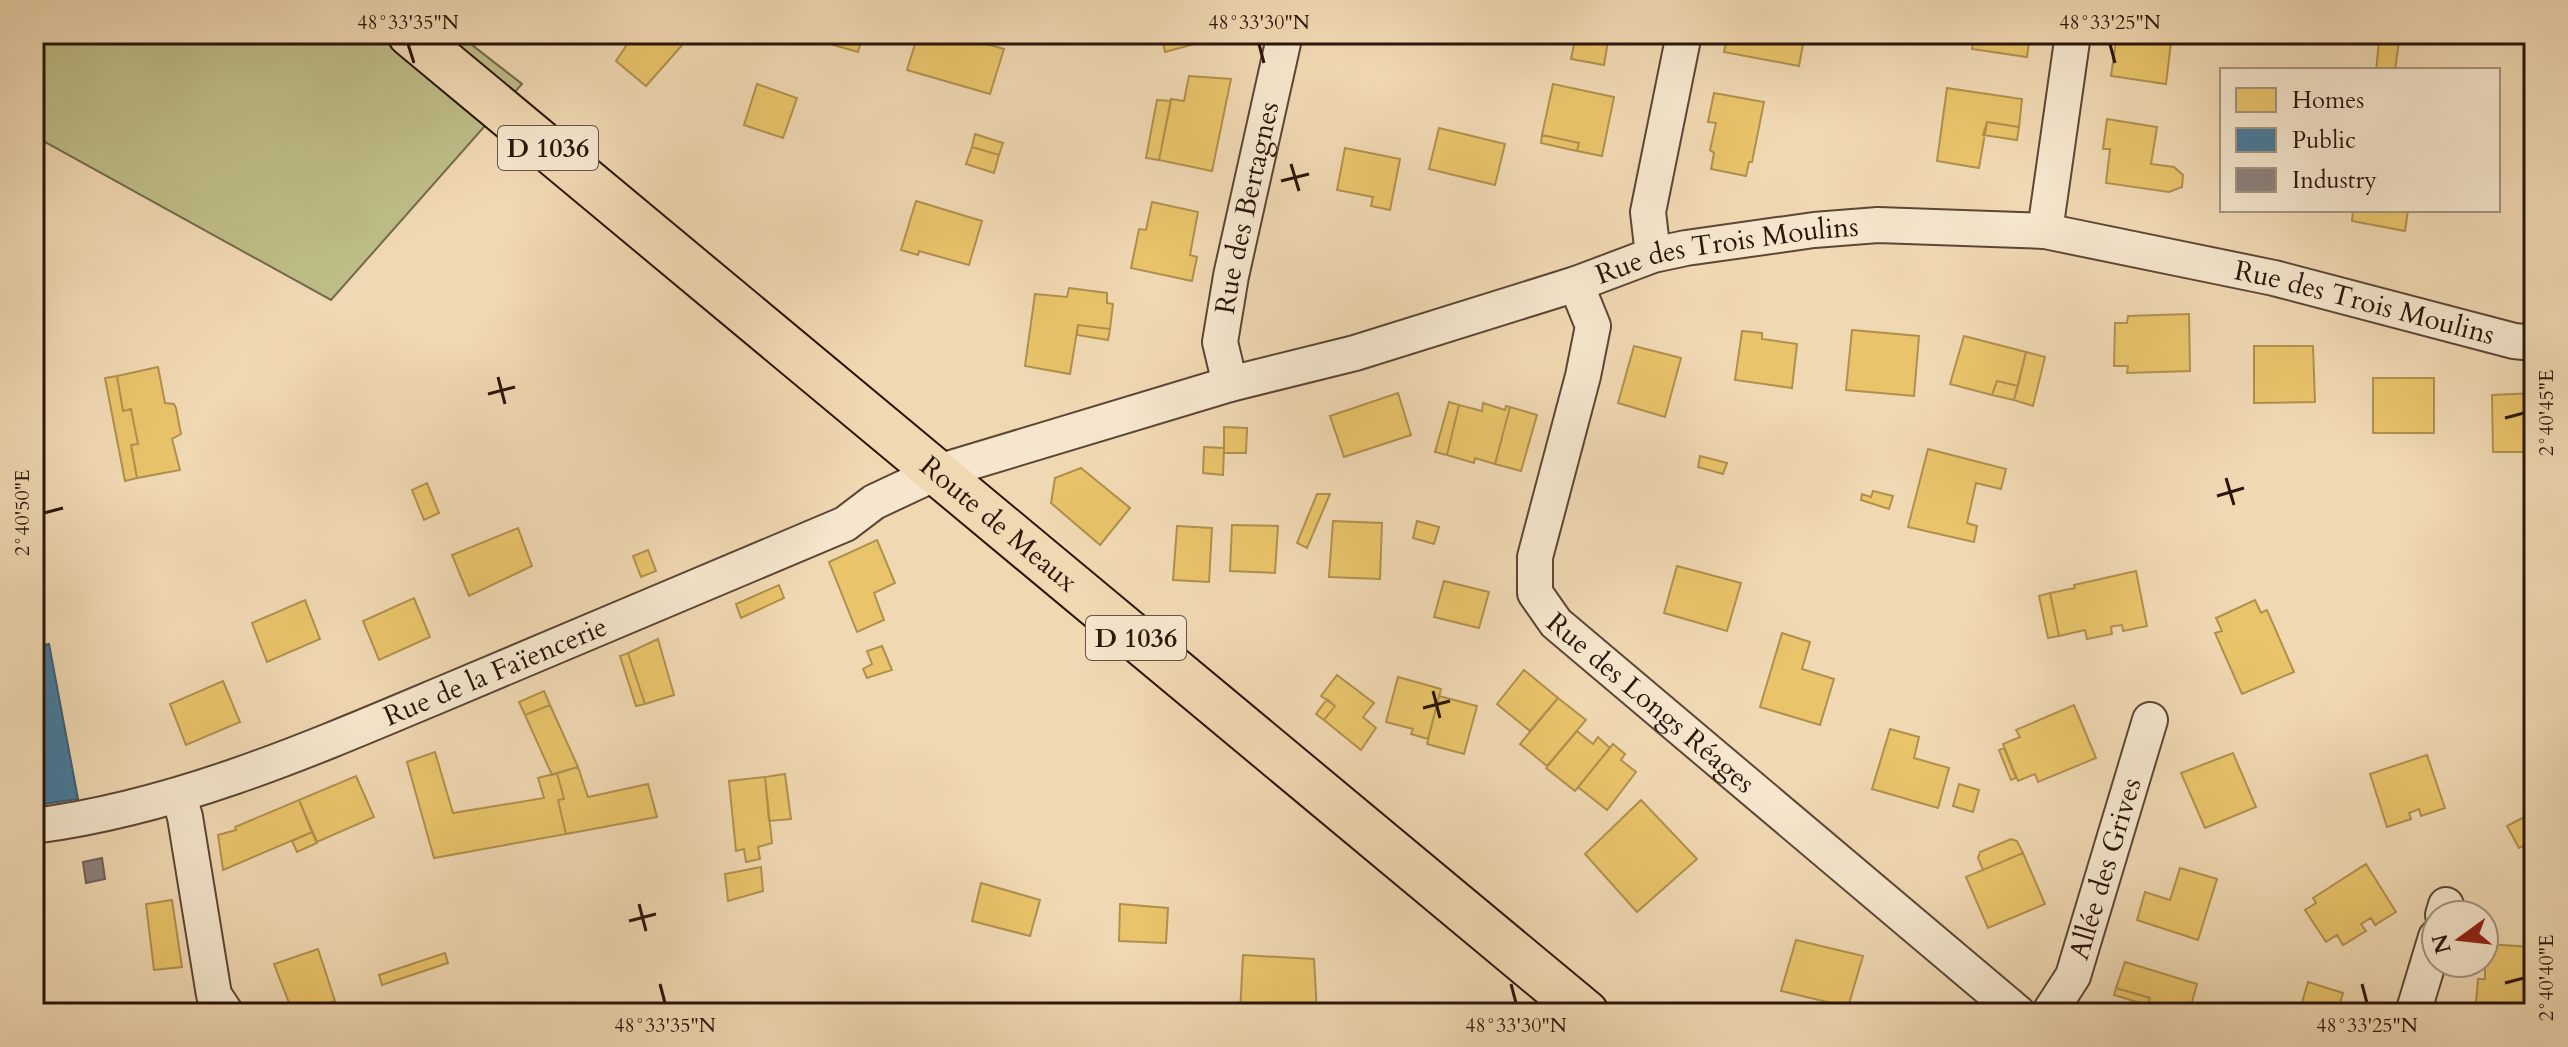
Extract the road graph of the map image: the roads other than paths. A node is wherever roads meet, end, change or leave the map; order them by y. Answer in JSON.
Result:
{"nodes":[{"id":1,"x":410,"y":34,"type":"edge"},
{"id":2,"x":1285,"y":34,"type":"edge"},
{"id":3,"x":1684,"y":34,"type":"edge"},
{"id":4,"x":2073,"y":34,"type":"edge"},
{"id":5,"x":2045,"y":231,"type":"junction"},
{"id":6,"x":1653,"y":255,"type":"junction"},
{"id":7,"x":1576,"y":284,"type":"junction"},
{"id":8,"x":2534,"y":343,"type":"edge"},
{"id":9,"x":1230,"y":384,"type":"junction"},
{"id":10,"x":938,"y":472,"type":"junction"},
{"id":11,"x":2150,"y":720,"type":"dead end"},
{"id":12,"x":179,"y":796,"type":"junction"},
{"id":13,"x":34,"y":826,"type":"edge"},
{"id":14,"x":2423,"y":979,"type":"edge"},
{"id":15,"x":226,"y":1013,"type":"edge"},
{"id":16,"x":1586,"y":1013,"type":"edge"},
{"id":17,"x":2018,"y":1013,"type":"edge"},
{"id":18,"x":2049,"y":1013,"type":"edge"},
{"id":19,"x":2413,"y":1013,"type":"edge"}],
"edges":[{"from":1,"to":10,"type":"main road","name":"Route de Meaux","number":"D 1036"},
{"from":2,"to":9,"type":"street","name":"Rue des Bertagnes"},
{"from":3,"to":6,"type":"street"},
{"from":4,"to":5,"type":"street"},
{"from":5,"to":6,"type":"street","name":"Rue des Trois Moulins"},
{"from":5,"to":8,"type":"street","name":"Rue des Trois Moulins"},
{"from":6,"to":7,"type":"street","name":"Rue des Trois Moulins"},
{"from":7,"to":9,"type":"street","name":"Rue des Trois Moulins"},
{"from":7,"to":17,"type":"street","name":"Rue des Longs Réages"},
{"from":9,"to":10,"type":"street","name":"Rue des Trois Moulins"},
{"from":10,"to":12,"type":"street","name":"Rue de la Faïencerie"},
{"from":10,"to":16,"type":"main road","name":"Route de Meaux","number":"D 1036"},
{"from":11,"to":18,"type":"street","name":"Allée des Grives"},
{"from":12,"to":13,"type":"street","name":"Rue de la Faïencerie"},
{"from":12,"to":15,"type":"street"},
{"from":14,"to":19,"type":"street"}]}
